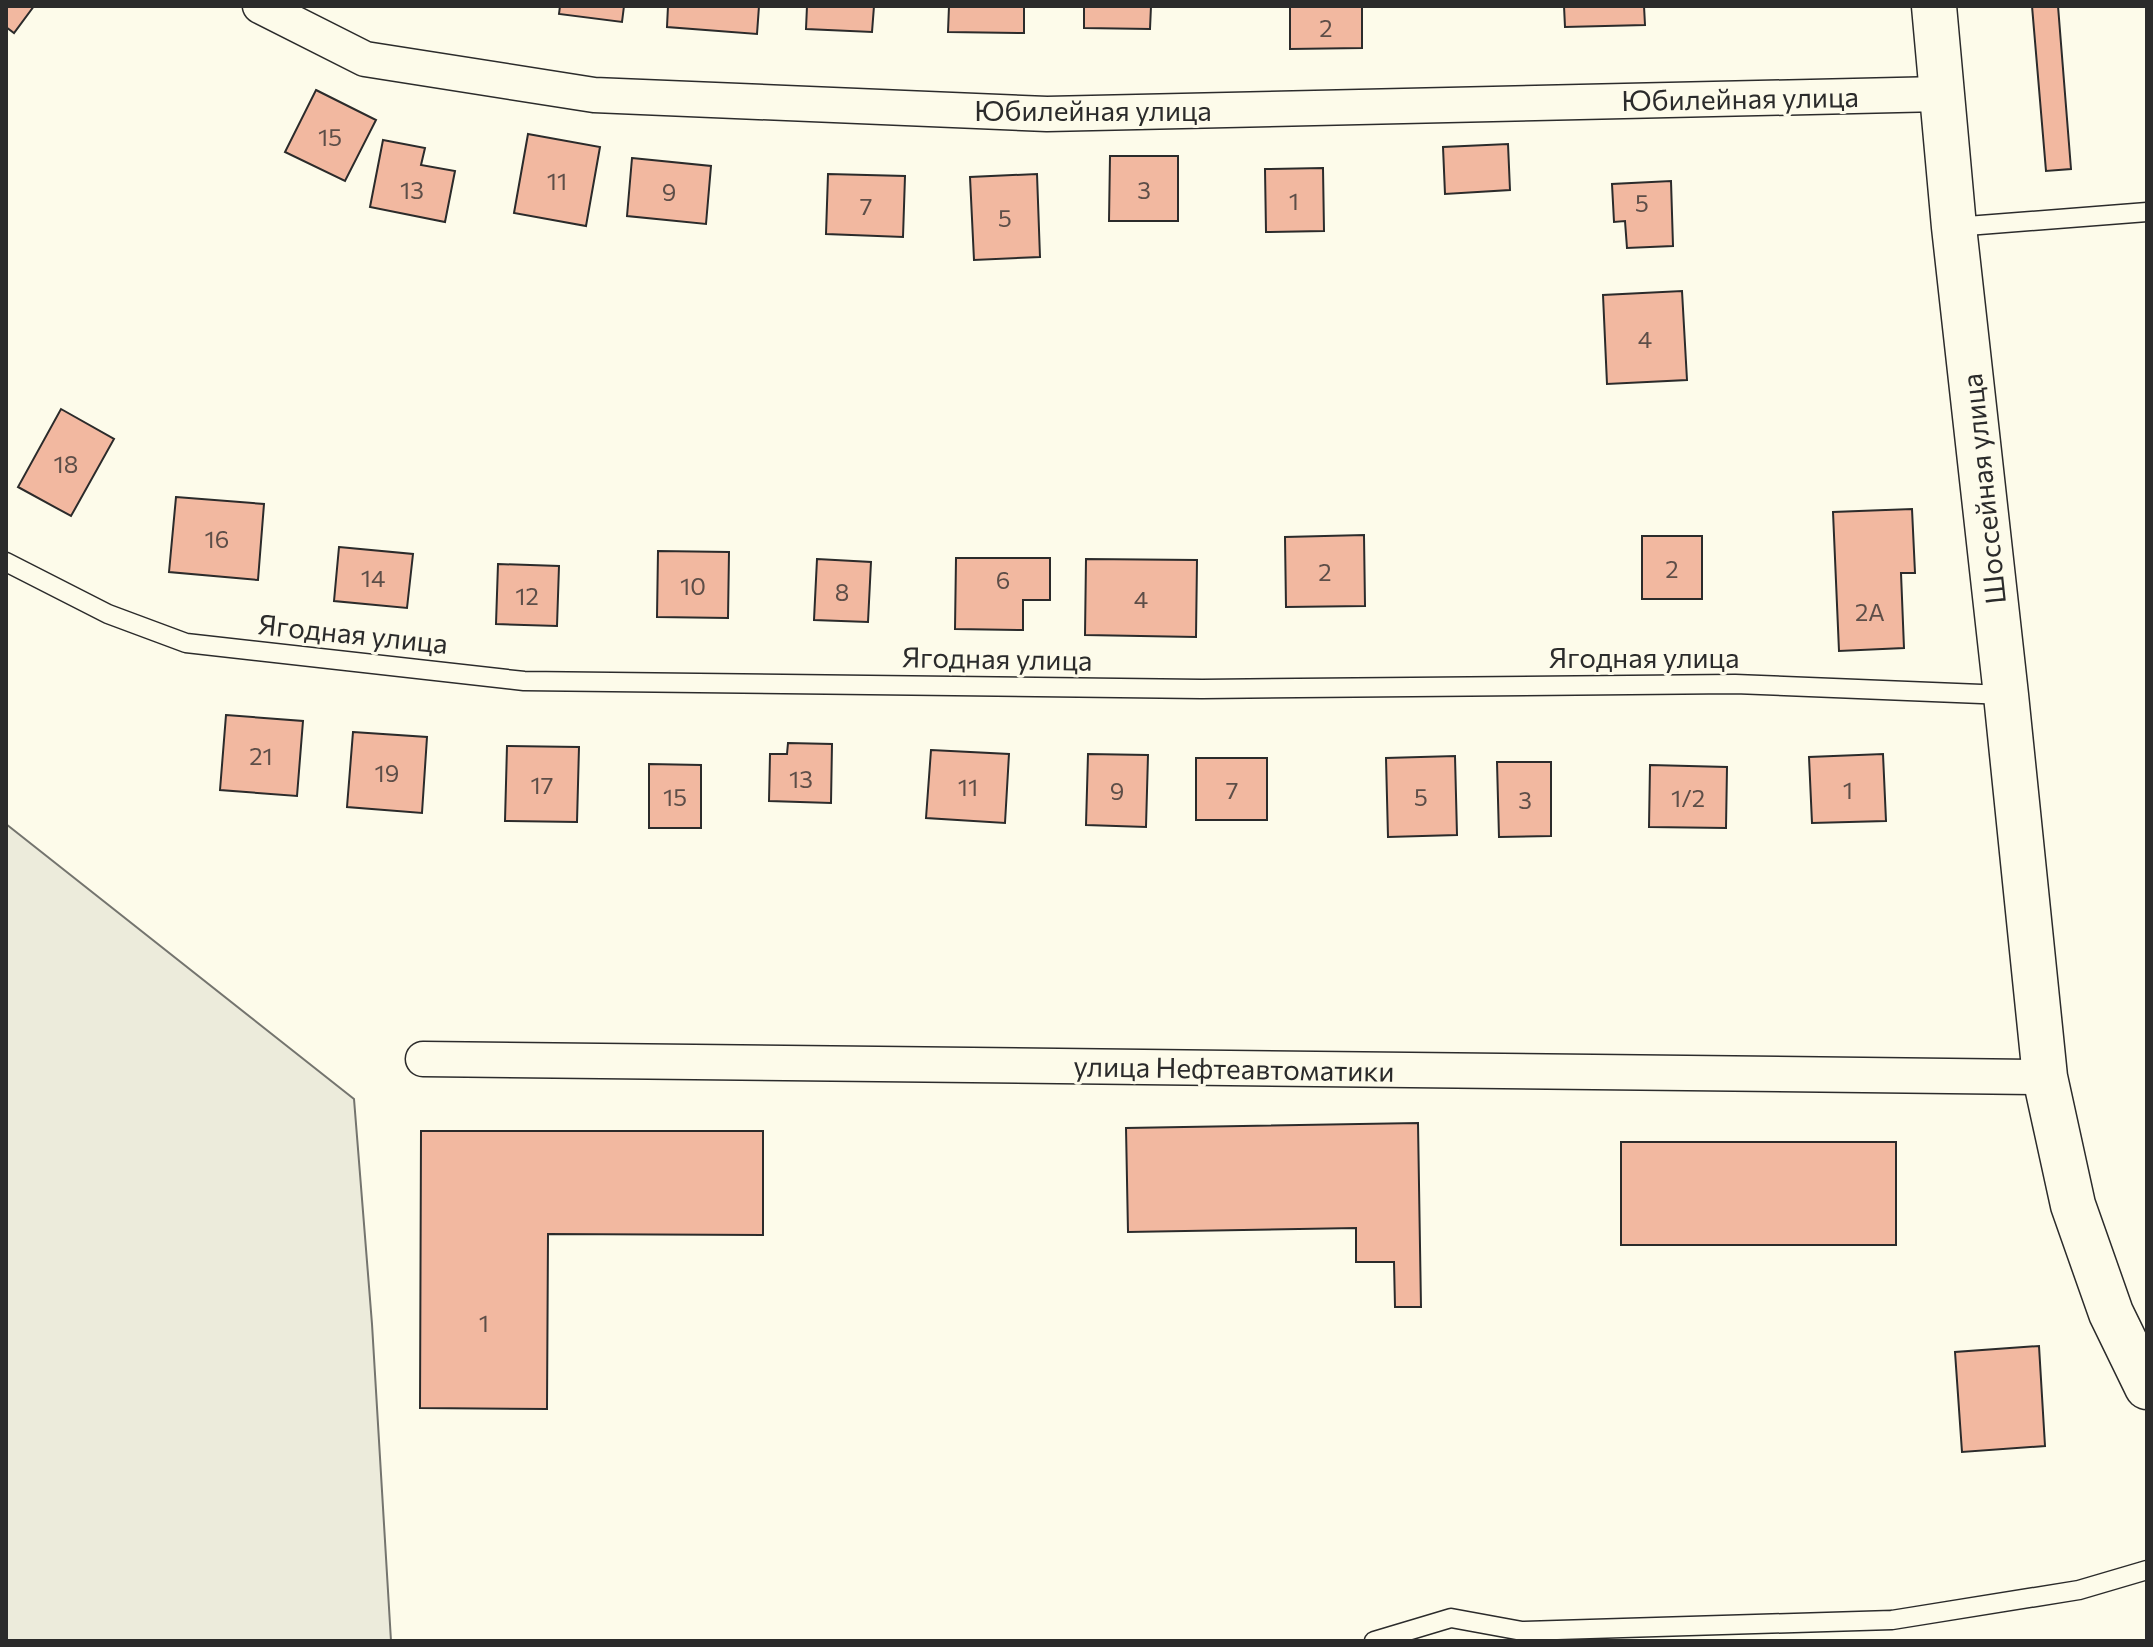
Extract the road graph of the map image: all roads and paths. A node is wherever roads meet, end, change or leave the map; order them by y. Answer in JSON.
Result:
{"nodes":[{"id":1,"x":260,"y":6,"type":"edge"},
{"id":2,"x":1934,"y":6,"type":"edge"},
{"id":3,"x":1941,"y":94,"type":"junction"},
{"id":4,"x":2147,"y":212,"type":"edge"},
{"id":5,"x":1954,"y":227,"type":"junction"},
{"id":6,"x":6,"y":562,"type":"edge"},
{"id":7,"x":2006,"y":695,"type":"junction"},
{"id":8,"x":423,"y":1059,"type":"dead end"},
{"id":9,"x":2045,"y":1077,"type":"junction"},
{"id":10,"x":2147,"y":1387,"type":"edge"},
{"id":11,"x":2147,"y":1570,"type":"edge"},
{"id":12,"x":1374,"y":1641,"type":"edge"}],
"edges":[{"from":1,"to":3,"type":"street","name":"Юбилейная улица"},
{"from":2,"to":3,"type":"street","name":"Шоссейная улица"},
{"from":3,"to":5,"type":"street","name":"Шоссейная улица"},
{"from":4,"to":5,"type":"lane"},
{"from":5,"to":7,"type":"street","name":"Шоссейная улица"},
{"from":6,"to":7,"type":"lane","name":"Ягодная улица"},
{"from":7,"to":9,"type":"street","name":"Шоссейная улица"},
{"from":8,"to":9,"type":"street","name":"улица Нефтеавтоматики"},
{"from":9,"to":10,"type":"street","name":"Шоссейная улица"},
{"from":11,"to":12,"type":"lane"}]}
